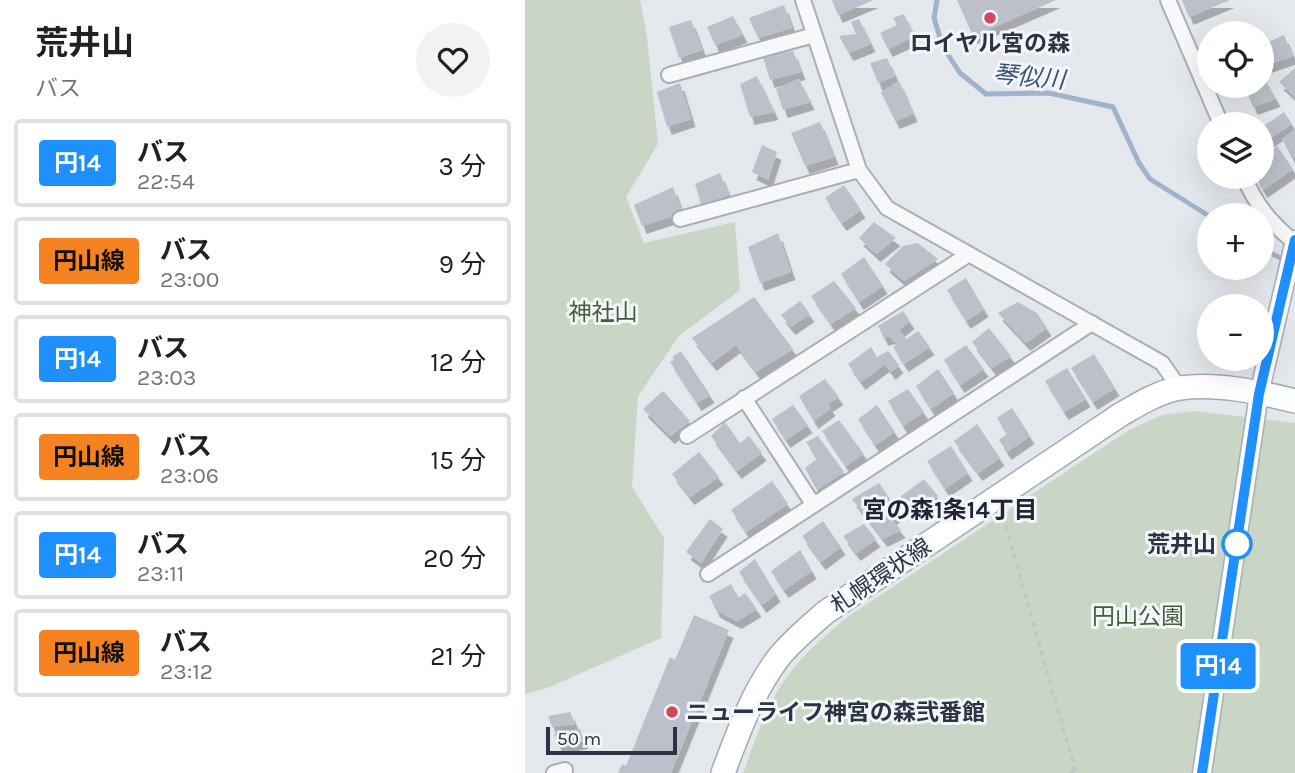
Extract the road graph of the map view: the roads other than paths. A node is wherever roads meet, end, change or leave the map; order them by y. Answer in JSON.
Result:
{"nodes":[{"id":1,"x":803,"y":0,"type":"edge"},
{"id":2,"x":1168,"y":0,"type":"edge"},
{"id":3,"x":814,"y":34,"type":"junction"},
{"id":4,"x":669,"y":75,"type":"dead end"},
{"id":5,"x":1216,"y":112,"type":"edge"},
{"id":6,"x":859,"y":170,"type":"junction"},
{"id":7,"x":1251,"y":189,"type":"edge"},
{"id":8,"x":681,"y":219,"type":"dead end"},
{"id":9,"x":1294,"y":241,"type":"edge"},
{"id":10,"x":968,"y":254,"type":"junction"},
{"id":11,"x":1288,"y":292,"type":"edge"},
{"id":12,"x":1092,"y":323,"type":"junction"},
{"id":13,"x":1179,"y":388,"type":"junction"},
{"id":14,"x":1259,"y":394,"type":"junction"},
{"id":15,"x":744,"y":398,"type":"junction"},
{"id":16,"x":1295,"y":401,"type":"edge"},
{"id":17,"x":687,"y":436,"type":"dead end"},
{"id":18,"x":813,"y":504,"type":"junction"},
{"id":19,"x":708,"y":574,"type":"dead end"},
{"id":20,"x":554,"y":773,"type":"edge"},
{"id":21,"x":564,"y":773,"type":"edge"},
{"id":22,"x":723,"y":773,"type":"edge"},
{"id":23,"x":1202,"y":773,"type":"edge"}],
"edges":[{"from":1,"to":3,"type":"street"},
{"from":2,"to":5,"type":"street"},
{"from":3,"to":4,"type":"street"},
{"from":3,"to":6,"type":"street"},
{"from":6,"to":8,"type":"street"},
{"from":6,"to":10,"type":"street"},
{"from":7,"to":9,"type":"street"},
{"from":9,"to":11,"type":"street"},
{"from":10,"to":12,"type":"street"},
{"from":10,"to":15,"type":"street"},
{"from":11,"to":14,"type":"street"},
{"from":12,"to":13,"type":"street"},
{"from":12,"to":18,"type":"street"},
{"from":13,"to":14,"type":"main road","name":"札幌環状線"},
{"from":13,"to":22,"type":"main road","name":"札幌環状線"},
{"from":14,"to":16,"type":"main road","name":"札幌環状線"},
{"from":14,"to":23,"type":"street"},
{"from":15,"to":17,"type":"street"},
{"from":15,"to":18,"type":"street"},
{"from":18,"to":19,"type":"street"},
{"from":20,"to":21,"type":"street"}]}
